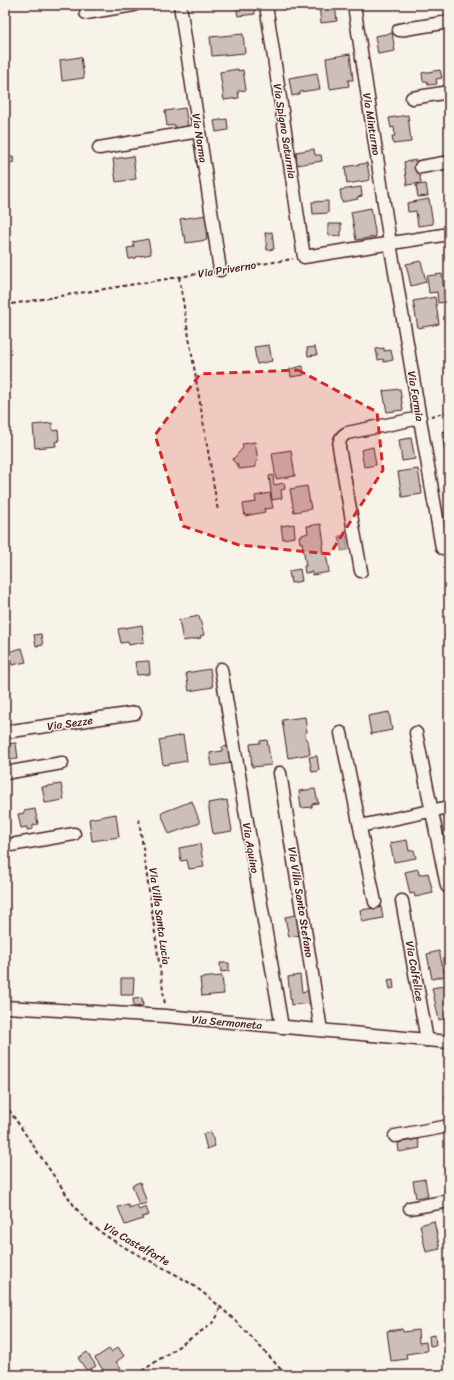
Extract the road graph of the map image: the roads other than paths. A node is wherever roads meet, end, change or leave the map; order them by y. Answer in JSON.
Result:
{"nodes":[{"id":1,"x":134,"y":5,"type":"edge"},
{"id":2,"x":180,"y":5,"type":"edge"},
{"id":3,"x":266,"y":5,"type":"edge"},
{"id":4,"x":354,"y":5,"type":"edge"},
{"id":5,"x":86,"y":13,"type":"dead end"},
{"id":6,"x":449,"y":22,"type":"edge"},
{"id":7,"x":399,"y":30,"type":"dead end"},
{"id":8,"x":449,"y":92,"type":"edge"},
{"id":9,"x":412,"y":98,"type":"dead end"},
{"id":10,"x":199,"y":131,"type":"junction"},
{"id":11,"x":99,"y":148,"type":"dead end"},
{"id":12,"x":449,"y":162,"type":"edge"},
{"id":13,"x":421,"y":167,"type":"dead end"},
{"id":14,"x":449,"y":234,"type":"edge"},
{"id":15,"x":390,"y":244,"type":"junction"},
{"id":16,"x":220,"y":270,"type":"road end"},
{"id":17,"x":420,"y":418,"type":"junction"},
{"id":18,"x":442,"y":548,"type":"dead end"},
{"id":19,"x":361,"y":571,"type":"dead end"},
{"id":20,"x":221,"y":669,"type":"dead end"},
{"id":21,"x":135,"y":713,"type":"dead end"},
{"id":22,"x":5,"y":732,"type":"edge"},
{"id":23,"x":341,"y":732,"type":"dead end"},
{"id":24,"x":416,"y":733,"type":"dead end"},
{"id":25,"x":62,"y":763,"type":"dead end"},
{"id":26,"x":5,"y":773,"type":"edge"},
{"id":27,"x":280,"y":773,"type":"dead end"},
{"id":28,"x":449,"y":807,"type":"edge"},
{"id":29,"x":432,"y":811,"type":"junction"},
{"id":30,"x":360,"y":826,"type":"junction"},
{"id":31,"x":74,"y":834,"type":"dead end"},
{"id":32,"x":5,"y":846,"type":"edge"},
{"id":33,"x":447,"y":886,"type":"dead end"},
{"id":34,"x":402,"y":901,"type":"dead end"},
{"id":35,"x":375,"y":902,"type":"dead end"},
{"id":36,"x":5,"y":1007,"type":"edge"},
{"id":37,"x":282,"y":1027,"type":"junction"},
{"id":38,"x":321,"y":1030,"type":"junction"},
{"id":39,"x":427,"y":1040,"type":"junction"},
{"id":40,"x":449,"y":1042,"type":"edge"},
{"id":41,"x":449,"y":1126,"type":"edge"},
{"id":42,"x":395,"y":1136,"type":"dead end"},
{"id":43,"x":449,"y":1201,"type":"edge"},
{"id":44,"x":410,"y":1208,"type":"dead end"}],
"edges":[{"from":1,"to":5,"type":"street"},
{"from":2,"to":10,"type":"street","name":"Via Norma"},
{"from":3,"to":15,"type":"street","name":"Via Spigno Saturnia"},
{"from":4,"to":15,"type":"street","name":"Via Minturno"},
{"from":6,"to":7,"type":"street"},
{"from":8,"to":9,"type":"street"},
{"from":10,"to":11,"type":"street"},
{"from":10,"to":16,"type":"street","name":"Via Norma"},
{"from":12,"to":13,"type":"street"},
{"from":14,"to":15,"type":"street"},
{"from":15,"to":17,"type":"street","name":"Via Formia"},
{"from":17,"to":18,"type":"street","name":"Via Formia"},
{"from":17,"to":19,"type":"street"},
{"from":20,"to":37,"type":"street","name":"Via Aquino"},
{"from":21,"to":22,"type":"street","name":"Via Sezze"},
{"from":23,"to":30,"type":"street"},
{"from":24,"to":29,"type":"street"},
{"from":25,"to":26,"type":"street"},
{"from":27,"to":38,"type":"street","name":"Via Villa Santo Stefano"},
{"from":28,"to":29,"type":"street"},
{"from":29,"to":30,"type":"street"},
{"from":29,"to":33,"type":"street"},
{"from":30,"to":35,"type":"street"},
{"from":31,"to":32,"type":"street"},
{"from":34,"to":39,"type":"street","name":"Via Colfelice"},
{"from":36,"to":37,"type":"street","name":"Via Sermoneta"},
{"from":37,"to":38,"type":"street","name":"Via Sermoneta"},
{"from":38,"to":39,"type":"street","name":"Via Sermoneta"},
{"from":39,"to":40,"type":"street","name":"Via Sermoneta"},
{"from":41,"to":42,"type":"street"},
{"from":43,"to":44,"type":"street"}]}
